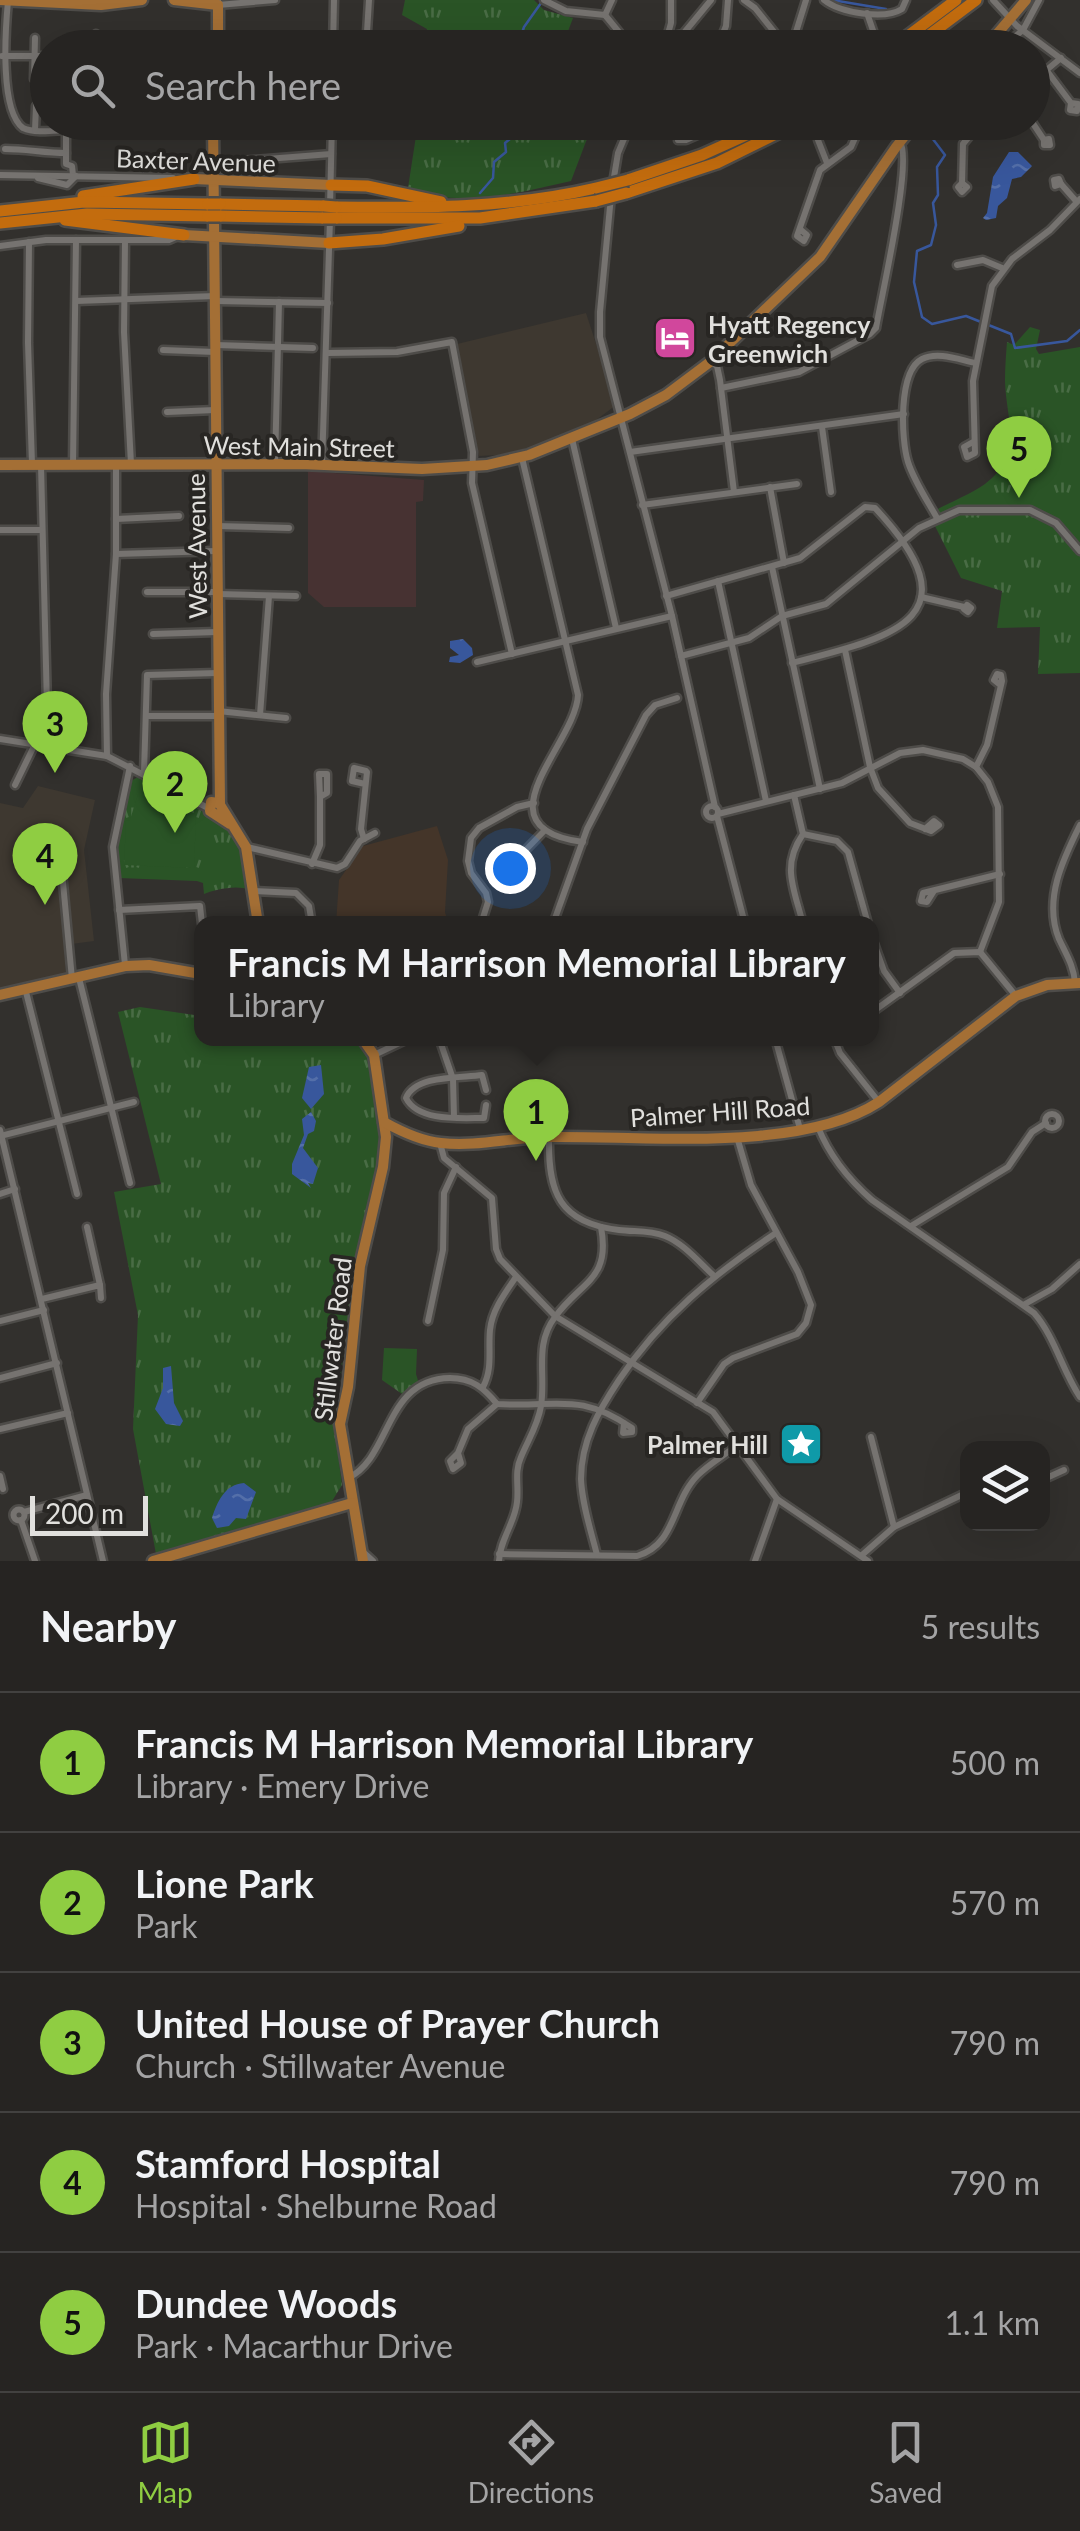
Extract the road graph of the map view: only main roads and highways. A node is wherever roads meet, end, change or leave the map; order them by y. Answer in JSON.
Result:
{"nodes":[{"id":1,"x":0,"y":0,"type":"edge"},
{"id":2,"x":8,"y":0,"type":"edge"},
{"id":3,"x":142,"y":0,"type":"edge"},
{"id":4,"x":174,"y":0,"type":"edge"},
{"id":5,"x":956,"y":0,"type":"edge"},
{"id":6,"x":976,"y":0,"type":"edge"},
{"id":7,"x":1026,"y":0,"type":"edge"},
{"id":8,"x":63,"y":2,"type":"edge"},
{"id":9,"x":218,"y":2,"type":"edge"},
{"id":10,"x":218,"y":30,"type":"edge"},
{"id":11,"x":923,"y":30,"type":"edge"},
{"id":12,"x":929,"y":30,"type":"edge"},
{"id":13,"x":1001,"y":30,"type":"edge"},
{"id":14,"x":214,"y":140,"type":"edge"},
{"id":15,"x":736,"y":140,"type":"edge"},
{"id":16,"x":763,"y":140,"type":"edge"},
{"id":17,"x":902,"y":140,"type":"edge"},
{"id":18,"x":194,"y":180,"type":"joint"},
{"id":19,"x":214,"y":181,"type":"junction"},
{"id":20,"x":331,"y":184,"type":"joint"},
{"id":21,"x":627,"y":187,"type":"junction"},
{"id":22,"x":596,"y":194,"type":"junction"},
{"id":23,"x":510,"y":203,"type":"junction"},
{"id":24,"x":0,"y":210,"type":"edge"},
{"id":25,"x":214,"y":210,"type":"junction"},
{"id":26,"x":330,"y":212,"type":"junction"},
{"id":27,"x":537,"y":212,"type":"junction"},
{"id":28,"x":16,"y":220,"type":"junction"},
{"id":29,"x":0,"y":223,"type":"edge"},
{"id":30,"x":184,"y":235,"type":"joint"},
{"id":31,"x":214,"y":237,"type":"junction"},
{"id":32,"x":329,"y":243,"type":"joint"},
{"id":33,"x":0,"y":464,"type":"edge"},
{"id":34,"x":215,"y":464,"type":"junction"},
{"id":35,"x":257,"y":916,"type":"edge"},
{"id":36,"x":194,"y":973,"type":"edge"},
{"id":37,"x":1077,"y":983,"type":"edge"},
{"id":38,"x":0,"y":995,"type":"edge"},
{"id":39,"x":368,"y":1046,"type":"edge"},
{"id":40,"x":384,"y":1122,"type":"junction"},
{"id":41,"x":347,"y":1479,"type":"junction"},
{"id":42,"x":352,"y":1503,"type":"junction"},
{"id":43,"x":331,"y":1509,"type":"junction"},
{"id":44,"x":362,"y":1556,"type":"edge"},
{"id":45,"x":152,"y":1561,"type":"edge"}],
"edges":[{"from":1,"to":2,"type":"main road"},
{"from":2,"to":8,"type":"main road"},
{"from":3,"to":8,"type":"main road"},
{"from":4,"to":9,"type":"main road"},
{"from":5,"to":11,"type":"highway"},
{"from":6,"to":12,"type":"highway"},
{"from":7,"to":13,"type":"main road"},
{"from":9,"to":10,"type":"main road"},
{"from":14,"to":19,"type":"main road","name":"West Avenue"},
{"from":15,"to":21,"type":"highway"},
{"from":16,"to":21,"type":"highway"},
{"from":17,"to":34,"type":"main road","name":"West Main Street"},
{"from":18,"to":19,"type":"main road","name":"Baxter Avenue"},
{"from":18,"to":24,"type":"highway"},
{"from":19,"to":20,"type":"main road","name":"Baxter Avenue"},
{"from":19,"to":31,"type":"main road","name":"West Avenue"},
{"from":20,"to":23,"type":"highway"},
{"from":21,"to":22,"type":"highway","bridge":true},
{"from":22,"to":23,"type":"highway"},
{"from":22,"to":27,"type":"highway"},
{"from":23,"to":26,"type":"highway"},
{"from":24,"to":25,"type":"highway"},
{"from":25,"to":26,"type":"highway"},
{"from":25,"to":28,"type":"highway"},
{"from":26,"to":27,"type":"highway"},
{"from":27,"to":32,"type":"highway"},
{"from":28,"to":29,"type":"highway"},
{"from":28,"to":30,"type":"highway"},
{"from":30,"to":31,"type":"main road"},
{"from":31,"to":32,"type":"main road"},
{"from":31,"to":34,"type":"main road","name":"West Avenue"},
{"from":33,"to":34,"type":"main road","name":"West Main Street"},
{"from":34,"to":35,"type":"main road","name":"West Avenue"},
{"from":36,"to":38,"type":"main road"},
{"from":37,"to":40,"type":"main road","name":"Palmer Hill Road"},
{"from":39,"to":40,"type":"main road","name":"Stillwater Road"},
{"from":40,"to":41,"type":"main road","name":"Stillwater Road"},
{"from":41,"to":42,"type":"main road","name":"Stillwater Road"},
{"from":41,"to":43,"type":"main road"},
{"from":42,"to":43,"type":"main road"},
{"from":42,"to":44,"type":"main road","name":"Stillwater Road"},
{"from":43,"to":45,"type":"main road"}]}
